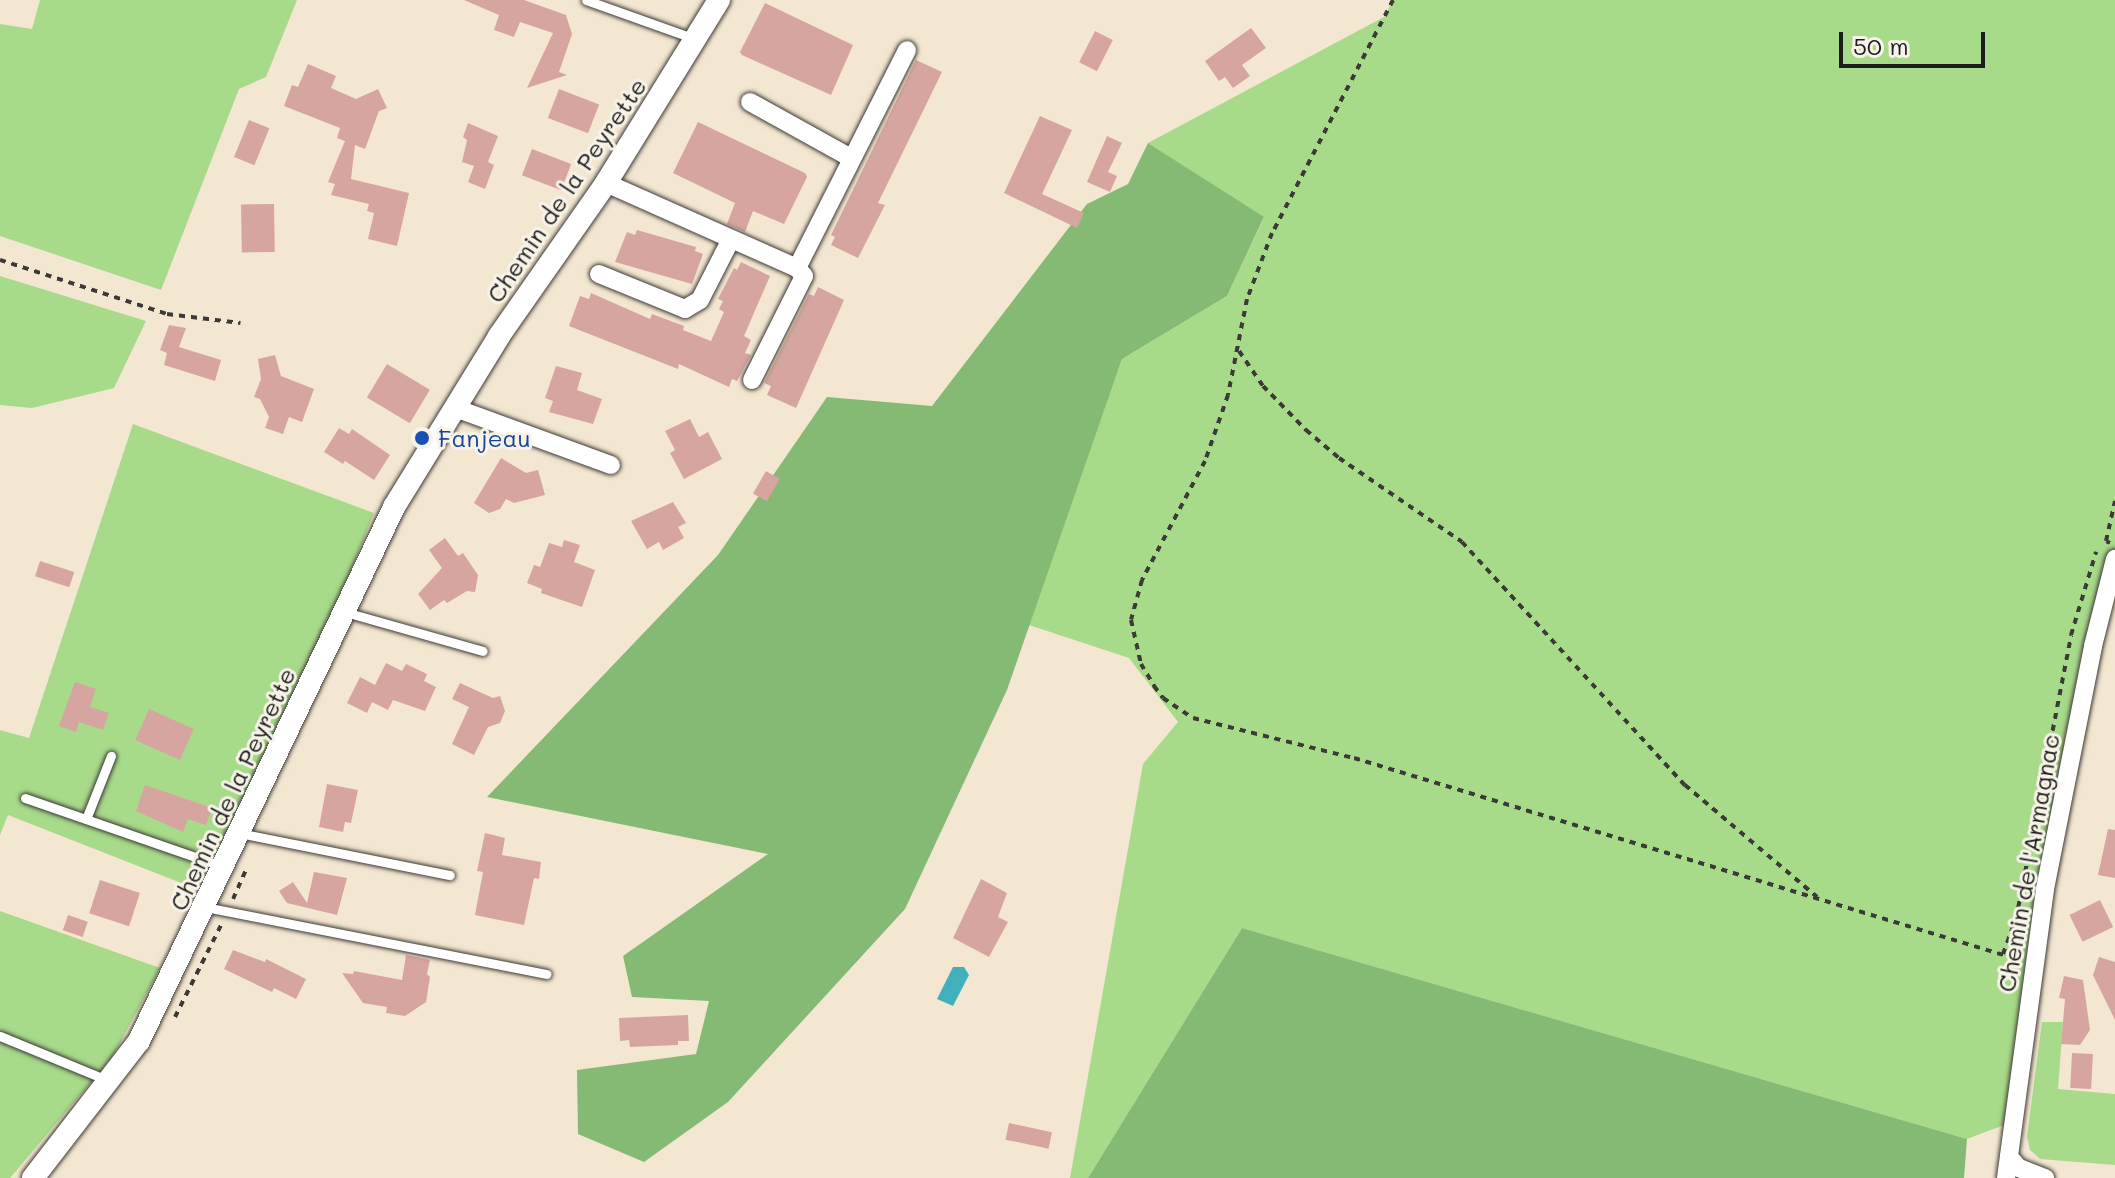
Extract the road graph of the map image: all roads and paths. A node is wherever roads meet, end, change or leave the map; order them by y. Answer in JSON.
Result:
{"nodes":[{"id":1,"x":586,"y":0,"type":"edge"},
{"id":2,"x":719,"y":0,"type":"edge"},
{"id":3,"x":1393,"y":0,"type":"edge"},
{"id":4,"x":695,"y":40,"type":"junction"},
{"id":5,"x":907,"y":50,"type":"dead end"},
{"id":6,"x":750,"y":102,"type":"dead end"},
{"id":7,"x":851,"y":158,"type":"junction"},
{"id":8,"x":606,"y":183,"type":"junction"},
{"id":9,"x":730,"y":241,"type":"junction"},
{"id":10,"x":0,"y":260,"type":"edge"},
{"id":11,"x":797,"y":268,"type":"junction"},
{"id":12,"x":599,"y":274,"type":"dead end"},
{"id":13,"x":240,"y":323,"type":"dead end"},
{"id":14,"x":1238,"y":349,"type":"junction"},
{"id":15,"x":752,"y":380,"type":"dead end"},
{"id":16,"x":455,"y":408,"type":"junction"},
{"id":17,"x":611,"y":465,"type":"dead end"},
{"id":18,"x":2115,"y":501,"type":"edge"},
{"id":19,"x":2106,"y":541,"type":"junction"},
{"id":20,"x":2115,"y":545,"type":"edge"},
{"id":21,"x":2115,"y":559,"type":"edge"},
{"id":22,"x":345,"y":612,"type":"junction"},
{"id":23,"x":483,"y":651,"type":"dead end"},
{"id":24,"x":111,"y":756,"type":"dead end"},
{"id":25,"x":25,"y":798,"type":"dead end"},
{"id":26,"x":86,"y":819,"type":"junction"},
{"id":27,"x":250,"y":836,"type":"junction"},
{"id":28,"x":224,"y":867,"type":"junction"},
{"id":29,"x":450,"y":875,"type":"dead end"},
{"id":30,"x":1820,"y":899,"type":"junction"},
{"id":31,"x":205,"y":907,"type":"junction"},
{"id":32,"x":227,"y":912,"type":"junction"},
{"id":33,"x":2003,"y":954,"type":"junction"},
{"id":34,"x":2033,"y":963,"type":"junction"},
{"id":35,"x":546,"y":974,"type":"dead end"},
{"id":36,"x":169,"y":1028,"type":"dead end"},
{"id":37,"x":0,"y":1036,"type":"edge"},
{"id":38,"x":110,"y":1082,"type":"junction"},
{"id":39,"x":2009,"y":1157,"type":"junction"},
{"id":40,"x":33,"y":1178,"type":"edge"},
{"id":41,"x":2006,"y":1178,"type":"edge"},
{"id":42,"x":2013,"y":1178,"type":"edge"},
{"id":43,"x":2045,"y":1178,"type":"edge"}],
"edges":[{"from":1,"to":4,"type":"lane"},
{"from":2,"to":4,"type":"street","name":"Chemin de la Peyrette"},
{"from":3,"to":14,"type":"path"},
{"from":4,"to":8,"type":"street","name":"Chemin de la Peyrette"},
{"from":5,"to":7,"type":"street"},
{"from":6,"to":7,"type":"street"},
{"from":7,"to":11,"type":"street"},
{"from":8,"to":9,"type":"street"},
{"from":8,"to":16,"type":"street","name":"Chemin de la Peyrette"},
{"from":9,"to":11,"type":"street"},
{"from":9,"to":12,"type":"street"},
{"from":10,"to":13,"type":"path"},
{"from":11,"to":15,"type":"street"},
{"from":14,"to":30,"type":"path"},
{"from":14,"to":30,"type":"path"},
{"from":16,"to":17,"type":"street"},
{"from":16,"to":22,"type":"street","name":"Chemin de la Peyrette"},
{"from":18,"to":19,"type":"path"},
{"from":19,"to":20,"type":"path"},
{"from":19,"to":33,"type":"path"},
{"from":21,"to":34,"type":"street","name":"Chemin de l'Armagnac"},
{"from":22,"to":23,"type":"lane"},
{"from":22,"to":27,"type":"street","name":"Chemin de la Peyrette"},
{"from":24,"to":26,"type":"lane"},
{"from":25,"to":26,"type":"lane"},
{"from":26,"to":28,"type":"lane"},
{"from":27,"to":28,"type":"street","name":"Chemin de la Peyrette"},
{"from":27,"to":29,"type":"lane"},
{"from":27,"to":32,"type":"path"},
{"from":28,"to":31,"type":"street","name":"Chemin de la Peyrette"},
{"from":30,"to":33,"type":"path"},
{"from":31,"to":32,"type":"lane"},
{"from":31,"to":38,"type":"street","name":"Chemin de la Peyrette"},
{"from":32,"to":35,"type":"lane"},
{"from":32,"to":36,"type":"path"},
{"from":33,"to":34,"type":"path"},
{"from":34,"to":39,"type":"street","name":"Chemin de l'Armagnac"},
{"from":37,"to":38,"type":"lane"},
{"from":38,"to":40,"type":"street","name":"Chemin de la Peyrette"},
{"from":39,"to":41,"type":"street","name":"Chemin de l'Armagnac"},
{"from":39,"to":42,"type":"street"},
{"from":39,"to":43,"type":"street"}]}
